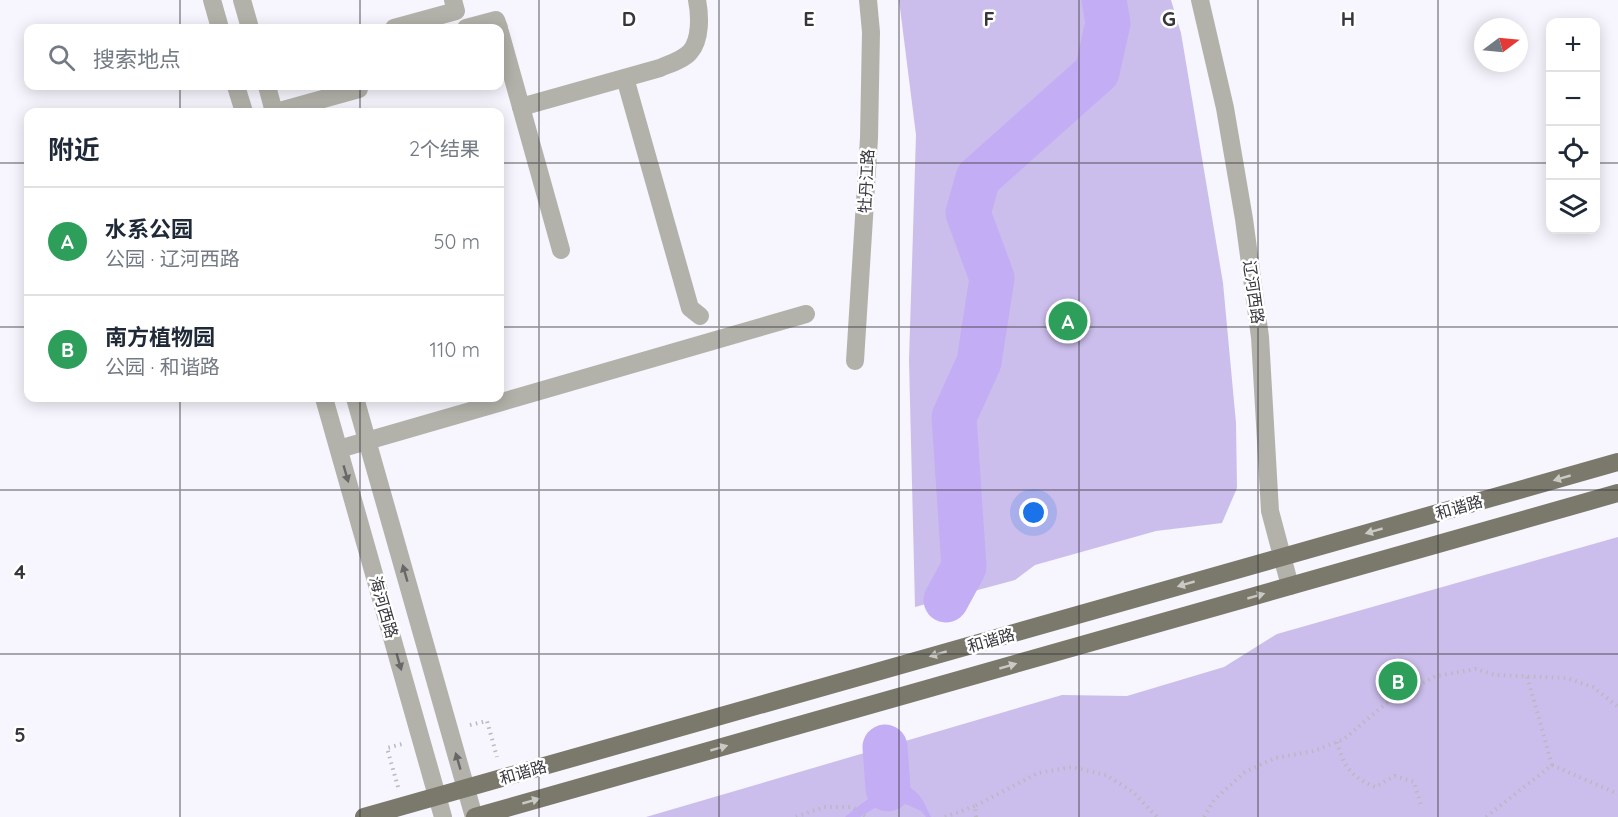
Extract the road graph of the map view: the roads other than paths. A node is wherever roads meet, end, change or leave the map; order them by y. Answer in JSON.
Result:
{"nodes":[{"id":1,"x":212,"y":0,"type":"edge"},
{"id":2,"x":242,"y":0,"type":"edge"},
{"id":3,"x":453,"y":0,"type":"edge"},
{"id":4,"x":697,"y":0,"type":"edge"},
{"id":5,"x":868,"y":0,"type":"edge"},
{"id":6,"x":1200,"y":0,"type":"edge"},
{"id":7,"x":219,"y":24,"type":"edge"},
{"id":8,"x":249,"y":24,"type":"edge"},
{"id":9,"x":409,"y":24,"type":"edge"},
{"id":10,"x":481,"y":24,"type":"edge"},
{"id":11,"x":497,"y":24,"type":"edge"},
{"id":12,"x":504,"y":48,"type":"edge"},
{"id":13,"x":625,"y":78,"type":"junction"},
{"id":14,"x":237,"y":90,"type":"edge"},
{"id":15,"x":268,"y":90,"type":"edge"},
{"id":16,"x":355,"y":90,"type":"edge"},
{"id":17,"x":521,"y":107,"type":"junction"},
{"id":18,"x":243,"y":108,"type":"edge"},
{"id":19,"x":274,"y":108,"type":"edge"},
{"id":20,"x":290,"y":108,"type":"edge"},
{"id":21,"x":561,"y":250,"type":"dead end"},
{"id":22,"x":806,"y":314,"type":"dead end"},
{"id":23,"x":700,"y":316,"type":"dead end"},
{"id":24,"x":855,"y":361,"type":"dead end"},
{"id":25,"x":504,"y":401,"type":"edge"},
{"id":26,"x":325,"y":402,"type":"edge"},
{"id":27,"x":356,"y":402,"type":"edge"},
{"id":28,"x":499,"y":402,"type":"edge"},
{"id":29,"x":367,"y":440,"type":"junction"},
{"id":30,"x":339,"y":449,"type":"junction"},
{"id":31,"x":1618,"y":462,"type":"edge"},
{"id":32,"x":1618,"y":493,"type":"edge"},
{"id":33,"x":1281,"y":557,"type":"junction"},
{"id":34,"x":1290,"y":586,"type":"junction"},
{"id":35,"x":466,"y":788,"type":"junction"},
{"id":36,"x":437,"y":796,"type":"junction"},
{"id":37,"x":364,"y":817,"type":"edge"},
{"id":38,"x":443,"y":817,"type":"edge"},
{"id":39,"x":475,"y":817,"type":"edge"}],
"edges":[{"from":1,"to":7,"type":"street"},
{"from":2,"to":8,"type":"street"},
{"from":3,"to":9,"type":"street"},
{"from":4,"to":13,"type":"street"},
{"from":5,"to":24,"type":"street","name":"牡丹江路"},
{"from":6,"to":33,"type":"street","name":"辽河西路"},
{"from":10,"to":11,"type":"street"},
{"from":12,"to":17,"type":"street"},
{"from":13,"to":17,"type":"street"},
{"from":13,"to":23,"type":"street"},
{"from":14,"to":18,"type":"street"},
{"from":15,"to":19,"type":"street"},
{"from":16,"to":20,"type":"street"},
{"from":17,"to":21,"type":"street"},
{"from":22,"to":25,"type":"street"},
{"from":26,"to":30,"type":"street","name":"海河西路"},
{"from":27,"to":29,"type":"street","name":"海河西路"},
{"from":28,"to":29,"type":"street"},
{"from":29,"to":30,"type":"street"},
{"from":35,"to":29,"type":"street","name":"海河西路","one_way":true},
{"from":30,"to":36,"type":"street","name":"海河西路","one_way":true},
{"from":31,"to":33,"type":"main road","name":"和谐路","one_way":true},
{"from":32,"to":34,"type":"main road","name":"和谐路"},
{"from":33,"to":34,"type":"street","name":"辽河西路"},
{"from":33,"to":35,"type":"main road","name":"和谐路","one_way":true},
{"from":39,"to":34,"type":"main road","name":"和谐路","one_way":true},
{"from":35,"to":36,"type":"main road","name":"和谐路"},
{"from":35,"to":39,"type":"street","name":"海河西路"},
{"from":36,"to":37,"type":"main road","name":"和谐路"},
{"from":36,"to":38,"type":"street","name":"海河西路"}]}
